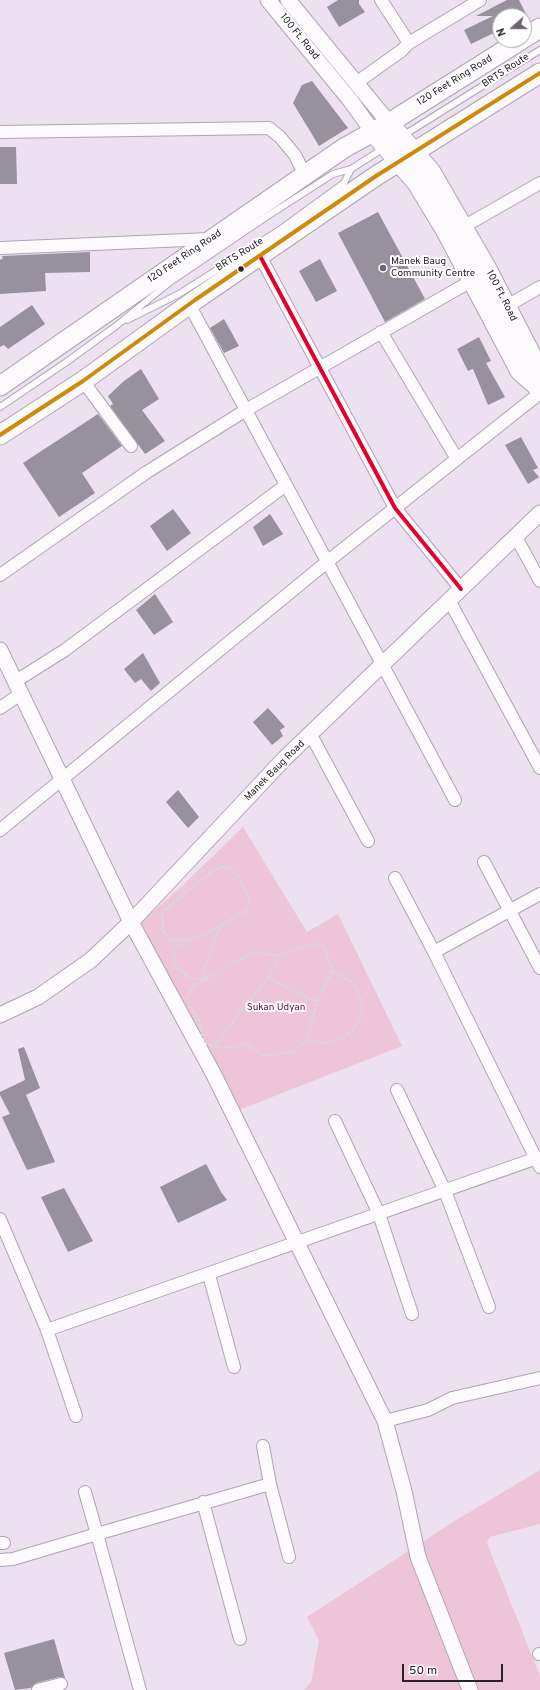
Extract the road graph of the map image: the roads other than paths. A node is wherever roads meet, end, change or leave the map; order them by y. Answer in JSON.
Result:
{"nodes":[{"id":1,"x":268,"y":0,"type":"edge"},
{"id":2,"x":288,"y":0,"type":"edge"},
{"id":3,"x":381,"y":0,"type":"edge"},
{"id":4,"x":480,"y":0,"type":"edge"},
{"id":5,"x":409,"y":43,"type":"junction"},
{"id":6,"x":508,"y":48,"type":"edge"},
{"id":7,"x":540,"y":50,"type":"edge"},
{"id":8,"x":540,"y":73,"type":"edge"},
{"id":9,"x":356,"y":83,"type":"junction"},
{"id":10,"x":381,"y":127,"type":"junction"},
{"id":11,"x":0,"y":132,"type":"edge"},
{"id":12,"x":394,"y":142,"type":"junction"},
{"id":13,"x":407,"y":156,"type":"junction"},
{"id":14,"x":351,"y":169,"type":"junction"},
{"id":15,"x":305,"y":175,"type":"junction"},
{"id":16,"x":540,"y":183,"type":"edge"},
{"id":17,"x":463,"y":227,"type":"junction"},
{"id":18,"x":211,"y":239,"type":"junction"},
{"id":19,"x":0,"y":248,"type":"edge"},
{"id":20,"x":260,"y":256,"type":"junction"},
{"id":21,"x":473,"y":280,"type":"junction"},
{"id":22,"x":540,"y":287,"type":"edge"},
{"id":23,"x":189,"y":304,"type":"junction"},
{"id":24,"x":506,"y":306,"type":"junction"},
{"id":25,"x":116,"y":326,"type":"junction"},
{"id":26,"x":381,"y":332,"type":"junction"},
{"id":27,"x":319,"y":368,"type":"junction"},
{"id":28,"x":83,"y":382,"type":"junction"},
{"id":29,"x":0,"y":386,"type":"edge"},
{"id":30,"x":539,"y":389,"type":"edge"},
{"id":31,"x":0,"y":407,"type":"edge"},
{"id":32,"x":246,"y":410,"type":"junction"},
{"id":33,"x":0,"y":435,"type":"edge"},
{"id":34,"x":131,"y":446,"type":"dead end"},
{"id":35,"x":457,"y":459,"type":"junction"},
{"id":36,"x":286,"y":485,"type":"junction"},
{"id":37,"x":395,"y":508,"type":"junction"},
{"id":38,"x":540,"y":514,"type":"edge"},
{"id":39,"x":516,"y":537,"type":"junction"},
{"id":40,"x":327,"y":562,"type":"junction"},
{"id":41,"x":0,"y":575,"type":"edge"},
{"id":42,"x":540,"y":581,"type":"edge"},
{"id":43,"x":461,"y":589,"type":"junction"},
{"id":44,"x":449,"y":600,"type":"junction"},
{"id":45,"x":0,"y":650,"type":"edge"},
{"id":46,"x":381,"y":665,"type":"junction"},
{"id":47,"x":19,"y":687,"type":"junction"},
{"id":48,"x":0,"y":708,"type":"edge"},
{"id":49,"x":311,"y":735,"type":"junction"},
{"id":50,"x":540,"y":768,"type":"edge"},
{"id":51,"x":63,"y":779,"type":"junction"},
{"id":52,"x":455,"y":800,"type":"dead end"},
{"id":53,"x":0,"y":830,"type":"edge"},
{"id":54,"x":368,"y":841,"type":"dead end"},
{"id":55,"x":484,"y":862,"type":"dead end"},
{"id":56,"x":395,"y":878,"type":"dead end"},
{"id":57,"x":540,"y":894,"type":"edge"},
{"id":58,"x":511,"y":910,"type":"junction"},
{"id":59,"x":131,"y":922,"type":"junction"},
{"id":60,"x":434,"y":952,"type":"junction"},
{"id":61,"x":540,"y":968,"type":"edge"},
{"id":62,"x":0,"y":1015,"type":"edge"},
{"id":63,"x":397,"y":1090,"type":"dead end"},
{"id":64,"x":335,"y":1121,"type":"dead end"},
{"id":65,"x":539,"y":1161,"type":"edge"},
{"id":66,"x":445,"y":1191,"type":"junction"},
{"id":67,"x":379,"y":1214,"type":"junction"},
{"id":68,"x":0,"y":1219,"type":"edge"},
{"id":69,"x":297,"y":1244,"type":"junction"},
{"id":70,"x":209,"y":1275,"type":"junction"},
{"id":71,"x":489,"y":1307,"type":"dead end"},
{"id":72,"x":412,"y":1314,"type":"dead end"},
{"id":73,"x":48,"y":1330,"type":"junction"},
{"id":74,"x":234,"y":1367,"type":"dead end"},
{"id":75,"x":540,"y":1378,"type":"edge"},
{"id":76,"x":76,"y":1416,"type":"dead end"},
{"id":77,"x":385,"y":1421,"type":"junction"},
{"id":78,"x":263,"y":1446,"type":"dead end"},
{"id":79,"x":270,"y":1484,"type":"junction"},
{"id":80,"x":85,"y":1492,"type":"dead end"},
{"id":81,"x":203,"y":1502,"type":"junction"},
{"id":82,"x":98,"y":1534,"type":"junction"},
{"id":83,"x":289,"y":1557,"type":"dead end"},
{"id":84,"x":0,"y":1560,"type":"edge"},
{"id":85,"x":240,"y":1639,"type":"dead end"},
{"id":86,"x":61,"y":1684,"type":"dead end"},
{"id":87,"x":38,"y":1690,"type":"edge"},
{"id":88,"x":140,"y":1690,"type":"edge"},
{"id":89,"x":470,"y":1690,"type":"edge"}],
"edges":[{"from":1,"to":10,"type":"street","name":"100 Ft. Road"},
{"from":2,"to":9,"type":"street","name":"100 Ft. Road"},
{"from":3,"to":5,"type":"street"},
{"from":4,"to":5,"type":"street"},
{"from":5,"to":9,"type":"street"},
{"from":6,"to":10,"type":"main road","name":"120 Feet Ring Road"},
{"from":7,"to":12,"type":"lane","name":"BRTS Route"},
{"from":8,"to":13,"type":"main road"},
{"from":9,"to":10,"type":"street","name":"100 Ft. Road"},
{"from":10,"to":12,"type":"main road"},
{"from":10,"to":15,"type":"main road","name":"120 Feet Ring Road"},
{"from":11,"to":15,"type":"street"},
{"from":12,"to":13,"type":"main road"},
{"from":12,"to":14,"type":"lane","name":"BRTS Route"},
{"from":13,"to":17,"type":"main road","name":"100 Ft. Road"},
{"from":13,"to":20,"type":"main road"},
{"from":13,"to":21,"type":"main road","name":"100 Ft. Road"},
{"from":14,"to":25,"type":"lane","name":"BRTS Route"},
{"from":14,"to":25,"type":"lane","name":"BRTS Route"},
{"from":15,"to":18,"type":"main road","name":"120 Feet Ring Road"},
{"from":16,"to":17,"type":"street"},
{"from":17,"to":24,"type":"main road","name":"100 Ft. Road"},
{"from":18,"to":19,"type":"street"},
{"from":18,"to":29,"type":"main road","name":"120 Feet Ring Road"},
{"from":20,"to":23,"type":"main road"},
{"from":20,"to":27,"type":"street"},
{"from":21,"to":26,"type":"street"},
{"from":21,"to":30,"type":"main road","name":"100 Ft. Road"},
{"from":22,"to":24,"type":"street"},
{"from":23,"to":28,"type":"main road"},
{"from":23,"to":32,"type":"street"},
{"from":24,"to":30,"type":"main road","name":"100 Ft. Road"},
{"from":25,"to":31,"type":"lane","name":"BRTS Route"},
{"from":26,"to":27,"type":"street"},
{"from":26,"to":35,"type":"street"},
{"from":27,"to":32,"type":"street"},
{"from":27,"to":37,"type":"street"},
{"from":28,"to":33,"type":"main road"},
{"from":28,"to":34,"type":"street"},
{"from":30,"to":35,"type":"street"},
{"from":32,"to":36,"type":"street"},
{"from":32,"to":41,"type":"street"},
{"from":35,"to":37,"type":"street"},
{"from":36,"to":40,"type":"street"},
{"from":36,"to":47,"type":"street"},
{"from":37,"to":40,"type":"street"},
{"from":37,"to":43,"type":"street"},
{"from":38,"to":39,"type":"street","name":"Manek Baug Road"},
{"from":39,"to":42,"type":"street"},
{"from":39,"to":43,"type":"street","name":"Manek Baug Road"},
{"from":40,"to":46,"type":"street"},
{"from":40,"to":51,"type":"street"},
{"from":43,"to":44,"type":"street","name":"Manek Baug Road"},
{"from":44,"to":46,"type":"street","name":"Manek Baug Road"},
{"from":44,"to":50,"type":"street"},
{"from":45,"to":47,"type":"street"},
{"from":46,"to":49,"type":"street","name":"Manek Baug Road"},
{"from":46,"to":52,"type":"street"},
{"from":47,"to":48,"type":"street"},
{"from":47,"to":51,"type":"street"},
{"from":49,"to":54,"type":"street"},
{"from":49,"to":59,"type":"street","name":"Manek Baug Road"},
{"from":51,"to":53,"type":"street"},
{"from":51,"to":59,"type":"street"},
{"from":55,"to":58,"type":"street"},
{"from":56,"to":60,"type":"street"},
{"from":57,"to":58,"type":"street"},
{"from":58,"to":60,"type":"street"},
{"from":58,"to":61,"type":"street"},
{"from":59,"to":62,"type":"street","name":"Manek Baug Road"},
{"from":59,"to":69,"type":"street"},
{"from":60,"to":65,"type":"street"},
{"from":63,"to":66,"type":"street"},
{"from":64,"to":67,"type":"street"},
{"from":65,"to":66,"type":"street"},
{"from":66,"to":67,"type":"street"},
{"from":66,"to":71,"type":"street"},
{"from":67,"to":69,"type":"street"},
{"from":67,"to":72,"type":"street"},
{"from":68,"to":73,"type":"street"},
{"from":69,"to":70,"type":"street"},
{"from":69,"to":77,"type":"street"},
{"from":70,"to":73,"type":"street"},
{"from":70,"to":74,"type":"street"},
{"from":73,"to":76,"type":"street"},
{"from":75,"to":77,"type":"street"},
{"from":77,"to":89,"type":"street"},
{"from":78,"to":79,"type":"street"},
{"from":79,"to":81,"type":"street"},
{"from":79,"to":83,"type":"street"},
{"from":80,"to":82,"type":"street"},
{"from":81,"to":82,"type":"street"},
{"from":81,"to":85,"type":"street"},
{"from":82,"to":84,"type":"street"},
{"from":82,"to":88,"type":"street"},
{"from":86,"to":87,"type":"street"}]}
